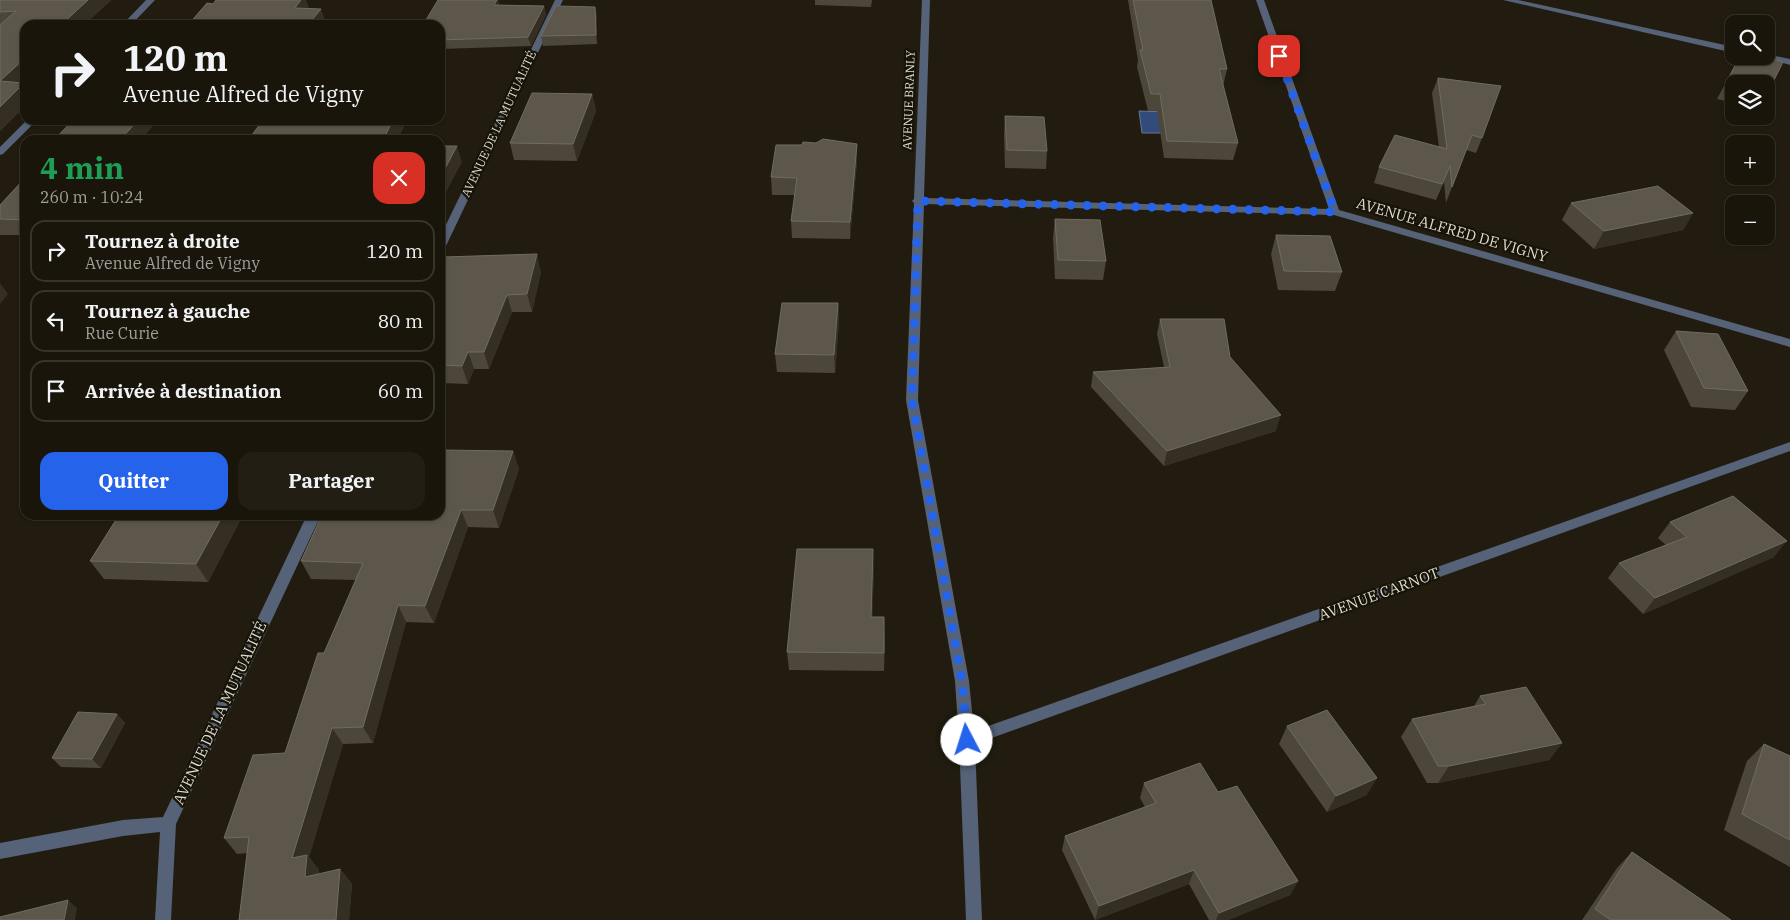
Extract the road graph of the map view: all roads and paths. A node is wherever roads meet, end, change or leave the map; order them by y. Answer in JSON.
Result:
{"nodes":[{"id":1,"x":151,"y":0,"type":"edge"},
{"id":2,"x":559,"y":0,"type":"edge"},
{"id":3,"x":926,"y":0,"type":"edge"},
{"id":4,"x":1260,"y":0,"type":"edge"},
{"id":5,"x":1507,"y":0,"type":"edge"},
{"id":6,"x":131,"y":20,"type":"edge"},
{"id":7,"x":1725,"y":48,"type":"edge"},
{"id":8,"x":1775,"y":59,"type":"edge"},
{"id":9,"x":1790,"y":62,"type":"edge"},
{"id":10,"x":27,"y":125,"type":"edge"},
{"id":11,"x":0,"y":152,"type":"edge"},
{"id":12,"x":918,"y":201,"type":"junction"},
{"id":13,"x":1335,"y":212,"type":"junction"},
{"id":14,"x":445,"y":238,"type":"edge"},
{"id":15,"x":1790,"y":342,"type":"edge"},
{"id":16,"x":1790,"y":446,"type":"edge"},
{"id":17,"x":312,"y":520,"type":"edge"},
{"id":18,"x":967,"y":740,"type":"junction"},
{"id":19,"x":168,"y":824,"type":"junction"},
{"id":20,"x":0,"y":851,"type":"edge"},
{"id":21,"x":163,"y":920,"type":"edge"},
{"id":22,"x":974,"y":920,"type":"edge"}],
"edges":[{"from":1,"to":6,"type":"street"},
{"from":2,"to":14,"type":"street","name":"AVENUE DE LA MUTUALITÉ"},
{"from":3,"to":12,"type":"street","name":"AVENUE BRANLY"},
{"from":4,"to":13,"type":"street"},
{"from":5,"to":7,"type":"street"},
{"from":8,"to":9,"type":"street"},
{"from":10,"to":11,"type":"street"},
{"from":12,"to":13,"type":"street","name":"AVENUE ALFRED DE VIGNY"},
{"from":12,"to":18,"type":"street","name":"AVENUE BRANLY"},
{"from":13,"to":15,"type":"street","name":"AVENUE ALFRED DE VIGNY"},
{"from":16,"to":18,"type":"street","name":"AVENUE CARNOT"},
{"from":17,"to":19,"type":"street","name":"AVENUE DE LA MUTUALITÉ"},
{"from":18,"to":22,"type":"street","name":"AVENUE BRANLY"},
{"from":19,"to":20,"type":"street"},
{"from":19,"to":21,"type":"street","name":"AVENUE DE LA MUTUALITÉ"}]}
